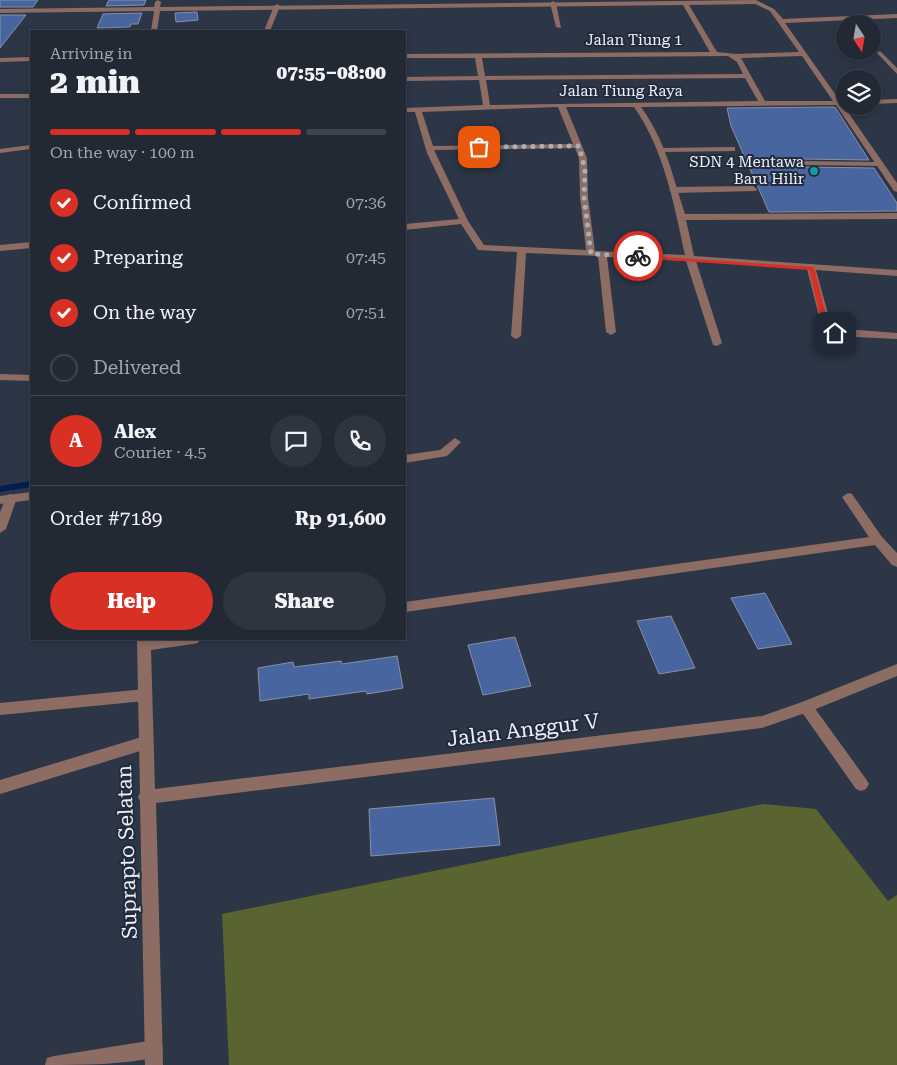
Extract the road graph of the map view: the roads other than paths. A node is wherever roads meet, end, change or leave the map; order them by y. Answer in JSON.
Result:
{"nodes":[{"id":1,"x":159,"y":0,"type":"edge"},
{"id":2,"x":477,"y":2,"type":"edge"},
{"id":3,"x":684,"y":2,"type":"junction"},
{"id":4,"x":554,"y":3,"type":"junction"},
{"id":5,"x":277,"y":6,"type":"junction"},
{"id":6,"x":157,"y":8,"type":"junction"},
{"id":7,"x":0,"y":11,"type":"edge"},
{"id":8,"x":897,"y":16,"type":"edge"},
{"id":9,"x":781,"y":21,"type":"junction"},
{"id":10,"x":559,"y":27,"type":"dead end"},
{"id":11,"x":154,"y":30,"type":"edge"},
{"id":12,"x":267,"y":30,"type":"edge"},
{"id":13,"x":714,"y":54,"type":"junction"},
{"id":14,"x":803,"y":54,"type":"junction"},
{"id":15,"x":881,"y":54,"type":"edge"},
{"id":16,"x":478,"y":55,"type":"junction"},
{"id":17,"x":406,"y":56,"type":"edge"},
{"id":18,"x":735,"y":56,"type":"junction"},
{"id":19,"x":30,"y":59,"type":"edge"},
{"id":20,"x":0,"y":60,"type":"edge"},
{"id":21,"x":896,"y":68,"type":"edge"},
{"id":22,"x":748,"y":76,"type":"junction"},
{"id":23,"x":483,"y":78,"type":"junction"},
{"id":24,"x":406,"y":79,"type":"edge"},
{"id":25,"x":0,"y":96,"type":"edge"},
{"id":26,"x":30,"y":96,"type":"edge"},
{"id":27,"x":836,"y":97,"type":"edge"},
{"id":28,"x":897,"y":101,"type":"edge"},
{"id":29,"x":881,"y":102,"type":"edge"},
{"id":30,"x":762,"y":103,"type":"junction"},
{"id":31,"x":836,"y":103,"type":"edge"},
{"id":32,"x":561,"y":105,"type":"junction"},
{"id":33,"x":636,"y":105,"type":"junction"},
{"id":34,"x":487,"y":106,"type":"junction"},
{"id":35,"x":418,"y":109,"type":"junction"},
{"id":36,"x":406,"y":110,"type":"edge"},
{"id":37,"x":849,"y":115,"type":"edge"},
{"id":38,"x":579,"y":146,"type":"junction"},
{"id":39,"x":30,"y":147,"type":"edge"},
{"id":40,"x":429,"y":148,"type":"junction"},
{"id":41,"x":732,"y":149,"type":"dead end"},
{"id":42,"x":662,"y":150,"type":"junction"},
{"id":43,"x":0,"y":151,"type":"edge"},
{"id":44,"x":803,"y":163,"type":"dead end"},
{"id":45,"x":880,"y":164,"type":"junction"},
{"id":46,"x":753,"y":189,"type":"dead end"},
{"id":47,"x":897,"y":189,"type":"edge"},
{"id":48,"x":673,"y":190,"type":"junction"},
{"id":49,"x":897,"y":216,"type":"edge"},
{"id":50,"x":681,"y":217,"type":"junction"},
{"id":51,"x":464,"y":221,"type":"junction"},
{"id":52,"x":406,"y":227,"type":"edge"},
{"id":53,"x":30,"y":245,"type":"edge"},
{"id":54,"x":0,"y":248,"type":"edge"},
{"id":55,"x":522,"y":251,"type":"junction"},
{"id":56,"x":591,"y":254,"type":"junction"},
{"id":57,"x":602,"y":255,"type":"junction"},
{"id":58,"x":690,"y":258,"type":"junction"},
{"id":59,"x":811,"y":268,"type":"junction"},
{"id":60,"x":897,"y":273,"type":"edge"},
{"id":61,"x":611,"y":332,"type":"dead end"},
{"id":62,"x":516,"y":336,"type":"dead end"},
{"id":63,"x":897,"y":336,"type":"edge"},
{"id":64,"x":717,"y":343,"type":"dead end"},
{"id":65,"x":0,"y":377,"type":"edge"},
{"id":66,"x":30,"y":378,"type":"edge"},
{"id":67,"x":455,"y":442,"type":"dead end"},
{"id":68,"x":406,"y":459,"type":"edge"},
{"id":69,"x":30,"y":496,"type":"edge"},
{"id":70,"x":848,"y":497,"type":"dead end"},
{"id":71,"x":5,"y":499,"type":"edge"},
{"id":72,"x":0,"y":529,"type":"edge"},
{"id":73,"x":878,"y":540,"type":"junction"},
{"id":74,"x":897,"y":562,"type":"edge"},
{"id":75,"x":406,"y":607,"type":"edge"},
{"id":76,"x":177,"y":640,"type":"edge"},
{"id":77,"x":144,"y":642,"type":"edge"},
{"id":78,"x":897,"y":670,"type":"edge"},
{"id":79,"x":145,"y":695,"type":"junction"},
{"id":80,"x":806,"y":707,"type":"junction"},
{"id":81,"x":0,"y":709,"type":"edge"},
{"id":82,"x":145,"y":743,"type":"junction"},
{"id":83,"x":861,"y":784,"type":"dead end"},
{"id":84,"x":0,"y":787,"type":"edge"},
{"id":85,"x":146,"y":797,"type":"junction"},
{"id":86,"x":154,"y":1057,"type":"edge"},
{"id":87,"x":54,"y":1065,"type":"edge"}],
"edges":[{"from":1,"to":6,"type":"street"},
{"from":2,"to":4,"type":"street"},
{"from":2,"to":5,"type":"street"},
{"from":3,"to":4,"type":"street"},
{"from":3,"to":9,"type":"street"},
{"from":3,"to":13,"type":"street"},
{"from":4,"to":10,"type":"street"},
{"from":5,"to":6,"type":"street"},
{"from":5,"to":12,"type":"street"},
{"from":6,"to":7,"type":"street"},
{"from":6,"to":11,"type":"street"},
{"from":8,"to":9,"type":"street"},
{"from":9,"to":14,"type":"street"},
{"from":13,"to":16,"type":"street","name":"Jalan Tiung 1"},
{"from":13,"to":18,"type":"street","name":"Jalan Tiung 1"},
{"from":14,"to":18,"type":"street","name":"Jalan Tiung 1"},
{"from":14,"to":27,"type":"street"},
{"from":15,"to":21,"type":"street"},
{"from":16,"to":17,"type":"street","name":"Jalan Tiung 1"},
{"from":16,"to":23,"type":"street"},
{"from":18,"to":22,"type":"street"},
{"from":19,"to":20,"type":"street"},
{"from":22,"to":23,"type":"street"},
{"from":22,"to":30,"type":"street"},
{"from":23,"to":24,"type":"street"},
{"from":23,"to":34,"type":"street"},
{"from":25,"to":26,"type":"street"},
{"from":28,"to":29,"type":"street"},
{"from":30,"to":31,"type":"street","name":"Jalan Tiung Raya"},
{"from":30,"to":33,"type":"street","name":"Jalan Tiung Raya"},
{"from":32,"to":33,"type":"street","name":"Jalan Tiung Raya"},
{"from":32,"to":34,"type":"street","name":"Jalan Tiung Raya"},
{"from":32,"to":38,"type":"street"},
{"from":33,"to":42,"type":"street"},
{"from":34,"to":35,"type":"street","name":"Jalan Tiung Raya"},
{"from":35,"to":36,"type":"street","name":"Jalan Tiung Raya"},
{"from":35,"to":40,"type":"street"},
{"from":37,"to":45,"type":"street"},
{"from":38,"to":40,"type":"street"},
{"from":38,"to":56,"type":"street"},
{"from":39,"to":43,"type":"street"},
{"from":40,"to":51,"type":"street"},
{"from":41,"to":42,"type":"street"},
{"from":42,"to":48,"type":"street"},
{"from":44,"to":45,"type":"street"},
{"from":45,"to":47,"type":"street"},
{"from":46,"to":48,"type":"street"},
{"from":48,"to":50,"type":"street"},
{"from":49,"to":50,"type":"street"},
{"from":50,"to":58,"type":"street"},
{"from":51,"to":52,"type":"street"},
{"from":51,"to":55,"type":"street"},
{"from":53,"to":54,"type":"street"},
{"from":55,"to":56,"type":"street"},
{"from":55,"to":62,"type":"street"},
{"from":56,"to":57,"type":"street"},
{"from":57,"to":58,"type":"street"},
{"from":57,"to":61,"type":"street"},
{"from":58,"to":59,"type":"street"},
{"from":58,"to":64,"type":"street"},
{"from":59,"to":60,"type":"street"},
{"from":59,"to":63,"type":"street"},
{"from":65,"to":66,"type":"street"},
{"from":67,"to":68,"type":"street"},
{"from":69,"to":71,"type":"street"},
{"from":70,"to":73,"type":"street"},
{"from":71,"to":72,"type":"street"},
{"from":73,"to":74,"type":"street"},
{"from":73,"to":75,"type":"street"},
{"from":76,"to":77,"type":"street"},
{"from":77,"to":79,"type":"street","name":"Suprapto Selatan"},
{"from":78,"to":80,"type":"street","name":"Jalan Anggur V"},
{"from":79,"to":81,"type":"street"},
{"from":79,"to":82,"type":"street","name":"Suprapto Selatan"},
{"from":80,"to":83,"type":"street"},
{"from":80,"to":85,"type":"street","name":"Jalan Anggur V"},
{"from":82,"to":84,"type":"street"},
{"from":82,"to":85,"type":"street","name":"Suprapto Selatan"},
{"from":85,"to":86,"type":"street","name":"Suprapto Selatan"},
{"from":86,"to":87,"type":"street"}]}
